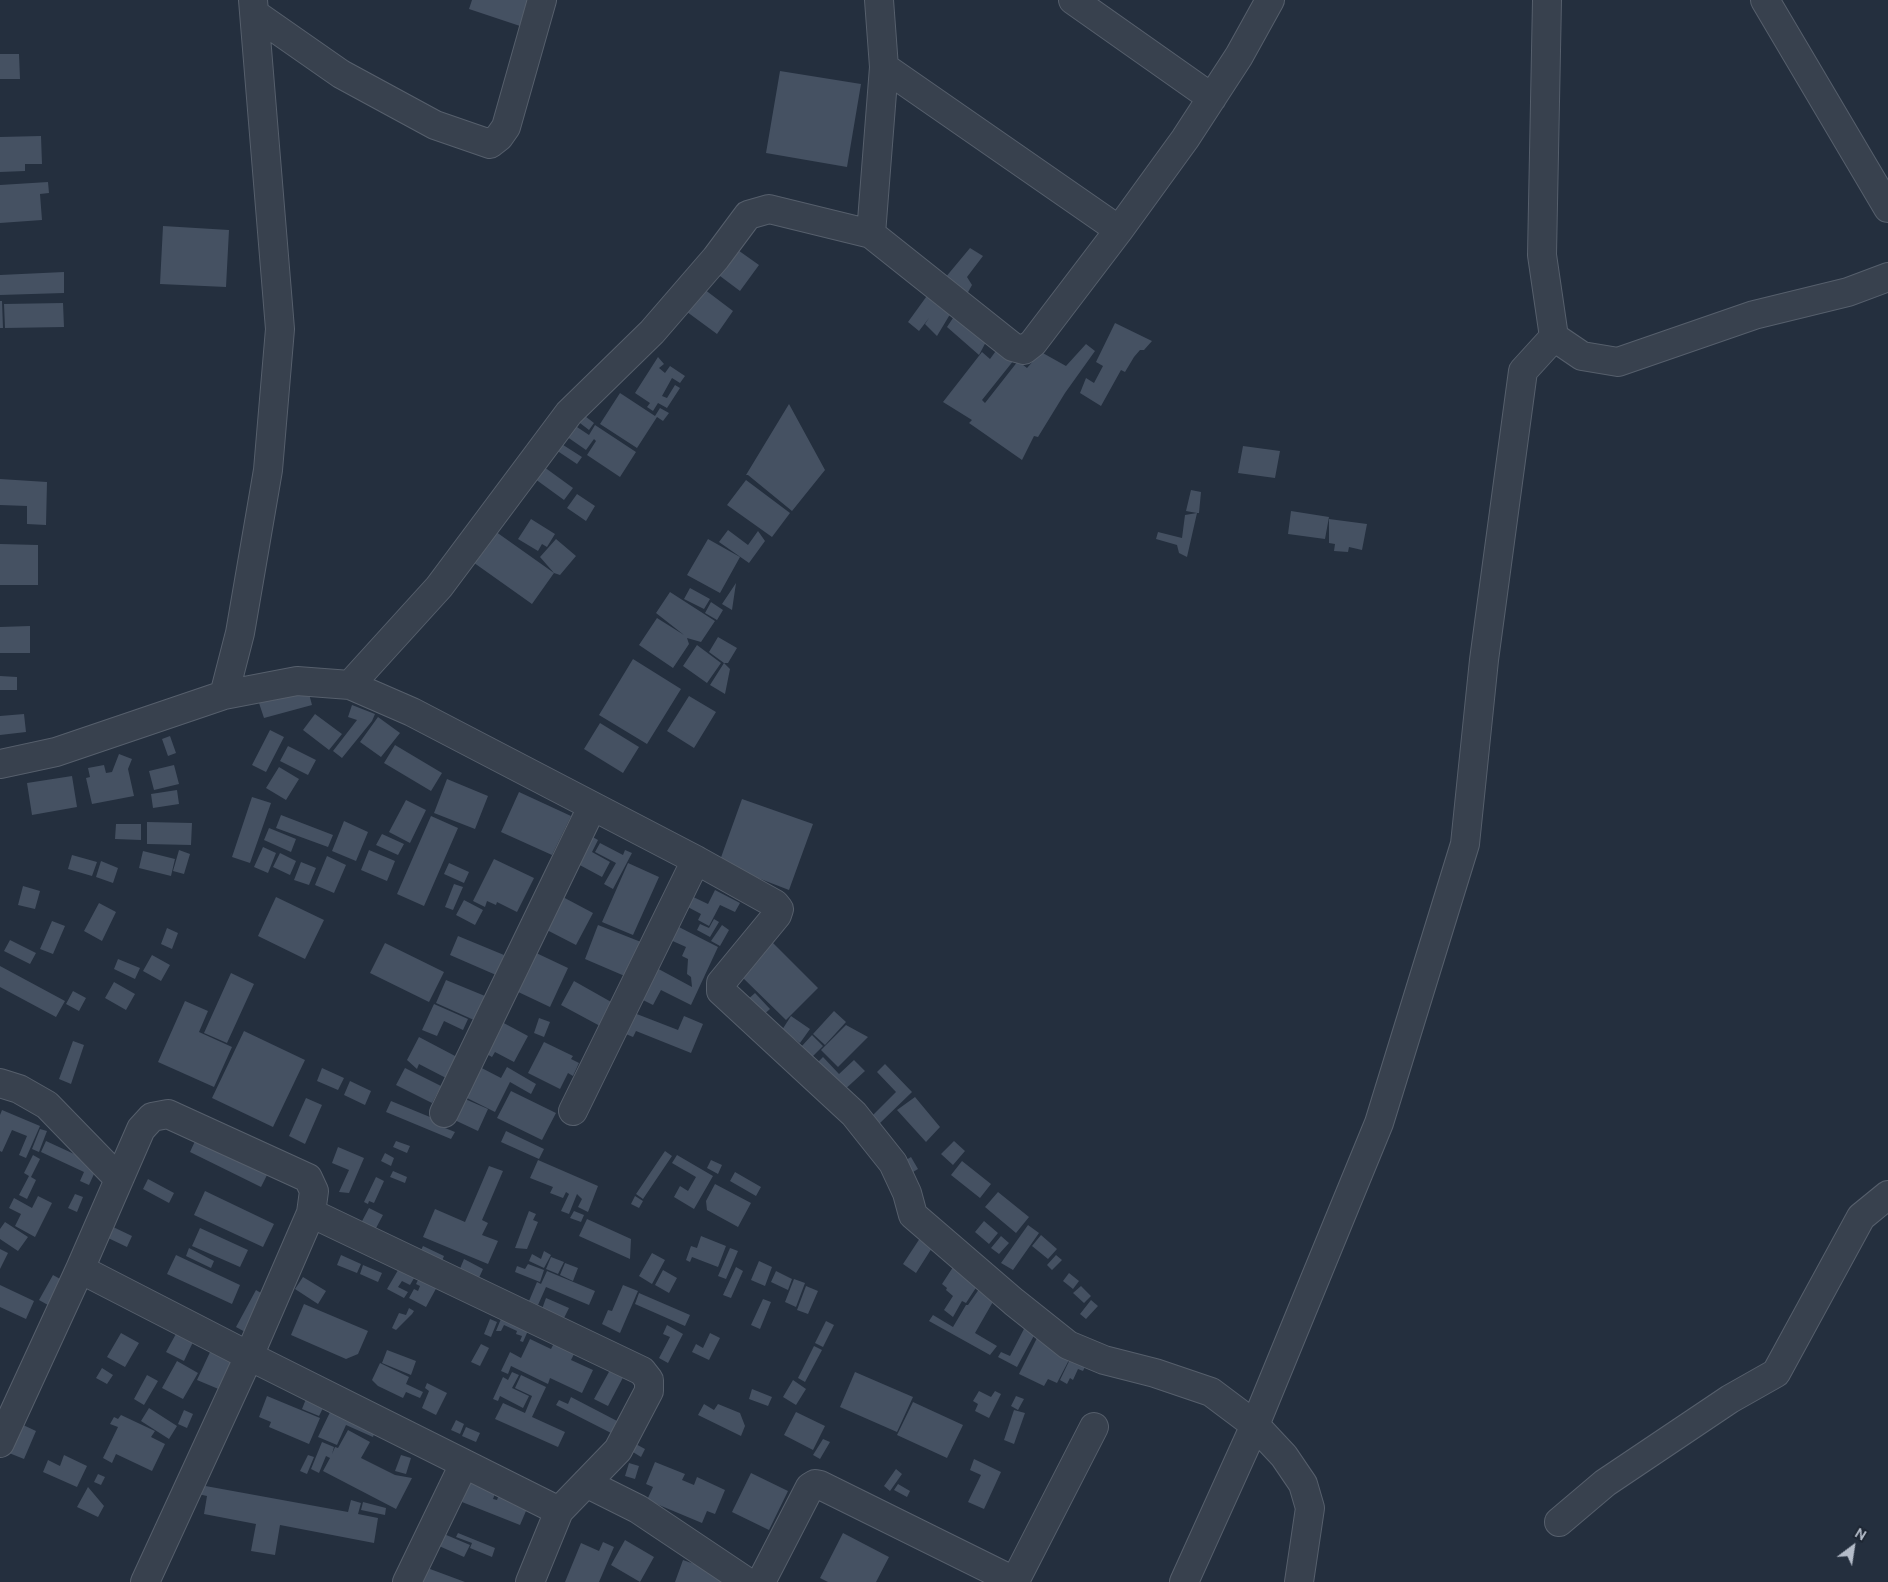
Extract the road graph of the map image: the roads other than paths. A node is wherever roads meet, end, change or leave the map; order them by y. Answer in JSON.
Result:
{"nodes":[{"id":1,"x":542,"y":0,"type":"edge"},
{"id":2,"x":879,"y":0,"type":"edge"},
{"id":3,"x":1073,"y":0,"type":"edge"},
{"id":4,"x":1270,"y":0,"type":"edge"},
{"id":5,"x":1547,"y":0,"type":"edge"},
{"id":6,"x":1765,"y":0,"type":"edge"},
{"id":7,"x":254,"y":7,"type":"edge"},
{"id":8,"x":884,"y":68,"type":"junction"},
{"id":9,"x":1212,"y":98,"type":"junction"},
{"id":10,"x":1888,"y":208,"type":"edge"},
{"id":11,"x":1119,"y":230,"type":"junction"},
{"id":12,"x":871,"y":234,"type":"junction"},
{"id":13,"x":1888,"y":277,"type":"edge"},
{"id":14,"x":1554,"y":337,"type":"junction"},
{"id":15,"x":350,"y":685,"type":"junction"},
{"id":16,"x":224,"y":695,"type":"junction"},
{"id":17,"x":0,"y":764,"type":"edge"},
{"id":18,"x":592,"y":807,"type":"junction"},
{"id":19,"x":696,"y":860,"type":"junction"},
{"id":20,"x":0,"y":1084,"type":"edge"},
{"id":21,"x":573,"y":1111,"type":"dead end"},
{"id":22,"x":444,"y":1113,"type":"dead end"},
{"id":23,"x":119,"y":1179,"type":"junction"},
{"id":24,"x":1888,"y":1195,"type":"edge"},
{"id":25,"x":311,"y":1213,"type":"junction"},
{"id":26,"x":80,"y":1269,"type":"junction"},
{"id":27,"x":249,"y":1356,"type":"junction"},
{"id":28,"x":1254,"y":1425,"type":"junction"},
{"id":29,"x":1094,"y":1427,"type":"dead end"},
{"id":30,"x":0,"y":1443,"type":"edge"},
{"id":31,"x":464,"y":1464,"type":"junction"},
{"id":32,"x":586,"y":1483,"type":"junction"},
{"id":33,"x":559,"y":1511,"type":"junction"},
{"id":34,"x":1559,"y":1522,"type":"dead end"},
{"id":35,"x":145,"y":1582,"type":"edge"},
{"id":36,"x":407,"y":1582,"type":"edge"},
{"id":37,"x":530,"y":1582,"type":"edge"},
{"id":38,"x":747,"y":1582,"type":"edge"},
{"id":39,"x":761,"y":1582,"type":"edge"},
{"id":40,"x":1015,"y":1582,"type":"edge"},
{"id":41,"x":1184,"y":1582,"type":"edge"},
{"id":42,"x":1298,"y":1582,"type":"edge"}],
"edges":[{"from":1,"to":7,"type":"street"},
{"from":2,"to":8,"type":"street"},
{"from":3,"to":9,"type":"street"},
{"from":4,"to":9,"type":"street"},
{"from":5,"to":14,"type":"street"},
{"from":6,"to":10,"type":"street"},
{"from":7,"to":16,"type":"street"},
{"from":8,"to":11,"type":"street"},
{"from":8,"to":12,"type":"street"},
{"from":9,"to":11,"type":"street"},
{"from":11,"to":12,"type":"street"},
{"from":12,"to":15,"type":"street"},
{"from":13,"to":14,"type":"street"},
{"from":14,"to":28,"type":"street"},
{"from":15,"to":16,"type":"street"},
{"from":15,"to":18,"type":"street"},
{"from":16,"to":17,"type":"street"},
{"from":18,"to":19,"type":"street"},
{"from":18,"to":22,"type":"street"},
{"from":19,"to":21,"type":"street"},
{"from":19,"to":28,"type":"street"},
{"from":20,"to":23,"type":"street"},
{"from":23,"to":25,"type":"street"},
{"from":23,"to":26,"type":"street"},
{"from":24,"to":34,"type":"street"},
{"from":25,"to":27,"type":"street"},
{"from":25,"to":32,"type":"street"},
{"from":26,"to":27,"type":"street"},
{"from":26,"to":30,"type":"street"},
{"from":27,"to":31,"type":"street"},
{"from":27,"to":35,"type":"street"},
{"from":28,"to":41,"type":"street"},
{"from":28,"to":42,"type":"street"},
{"from":29,"to":40,"type":"street"},
{"from":31,"to":33,"type":"street"},
{"from":31,"to":36,"type":"street"},
{"from":32,"to":33,"type":"street"},
{"from":32,"to":38,"type":"street"},
{"from":33,"to":37,"type":"street"},
{"from":39,"to":40,"type":"street"}]}
